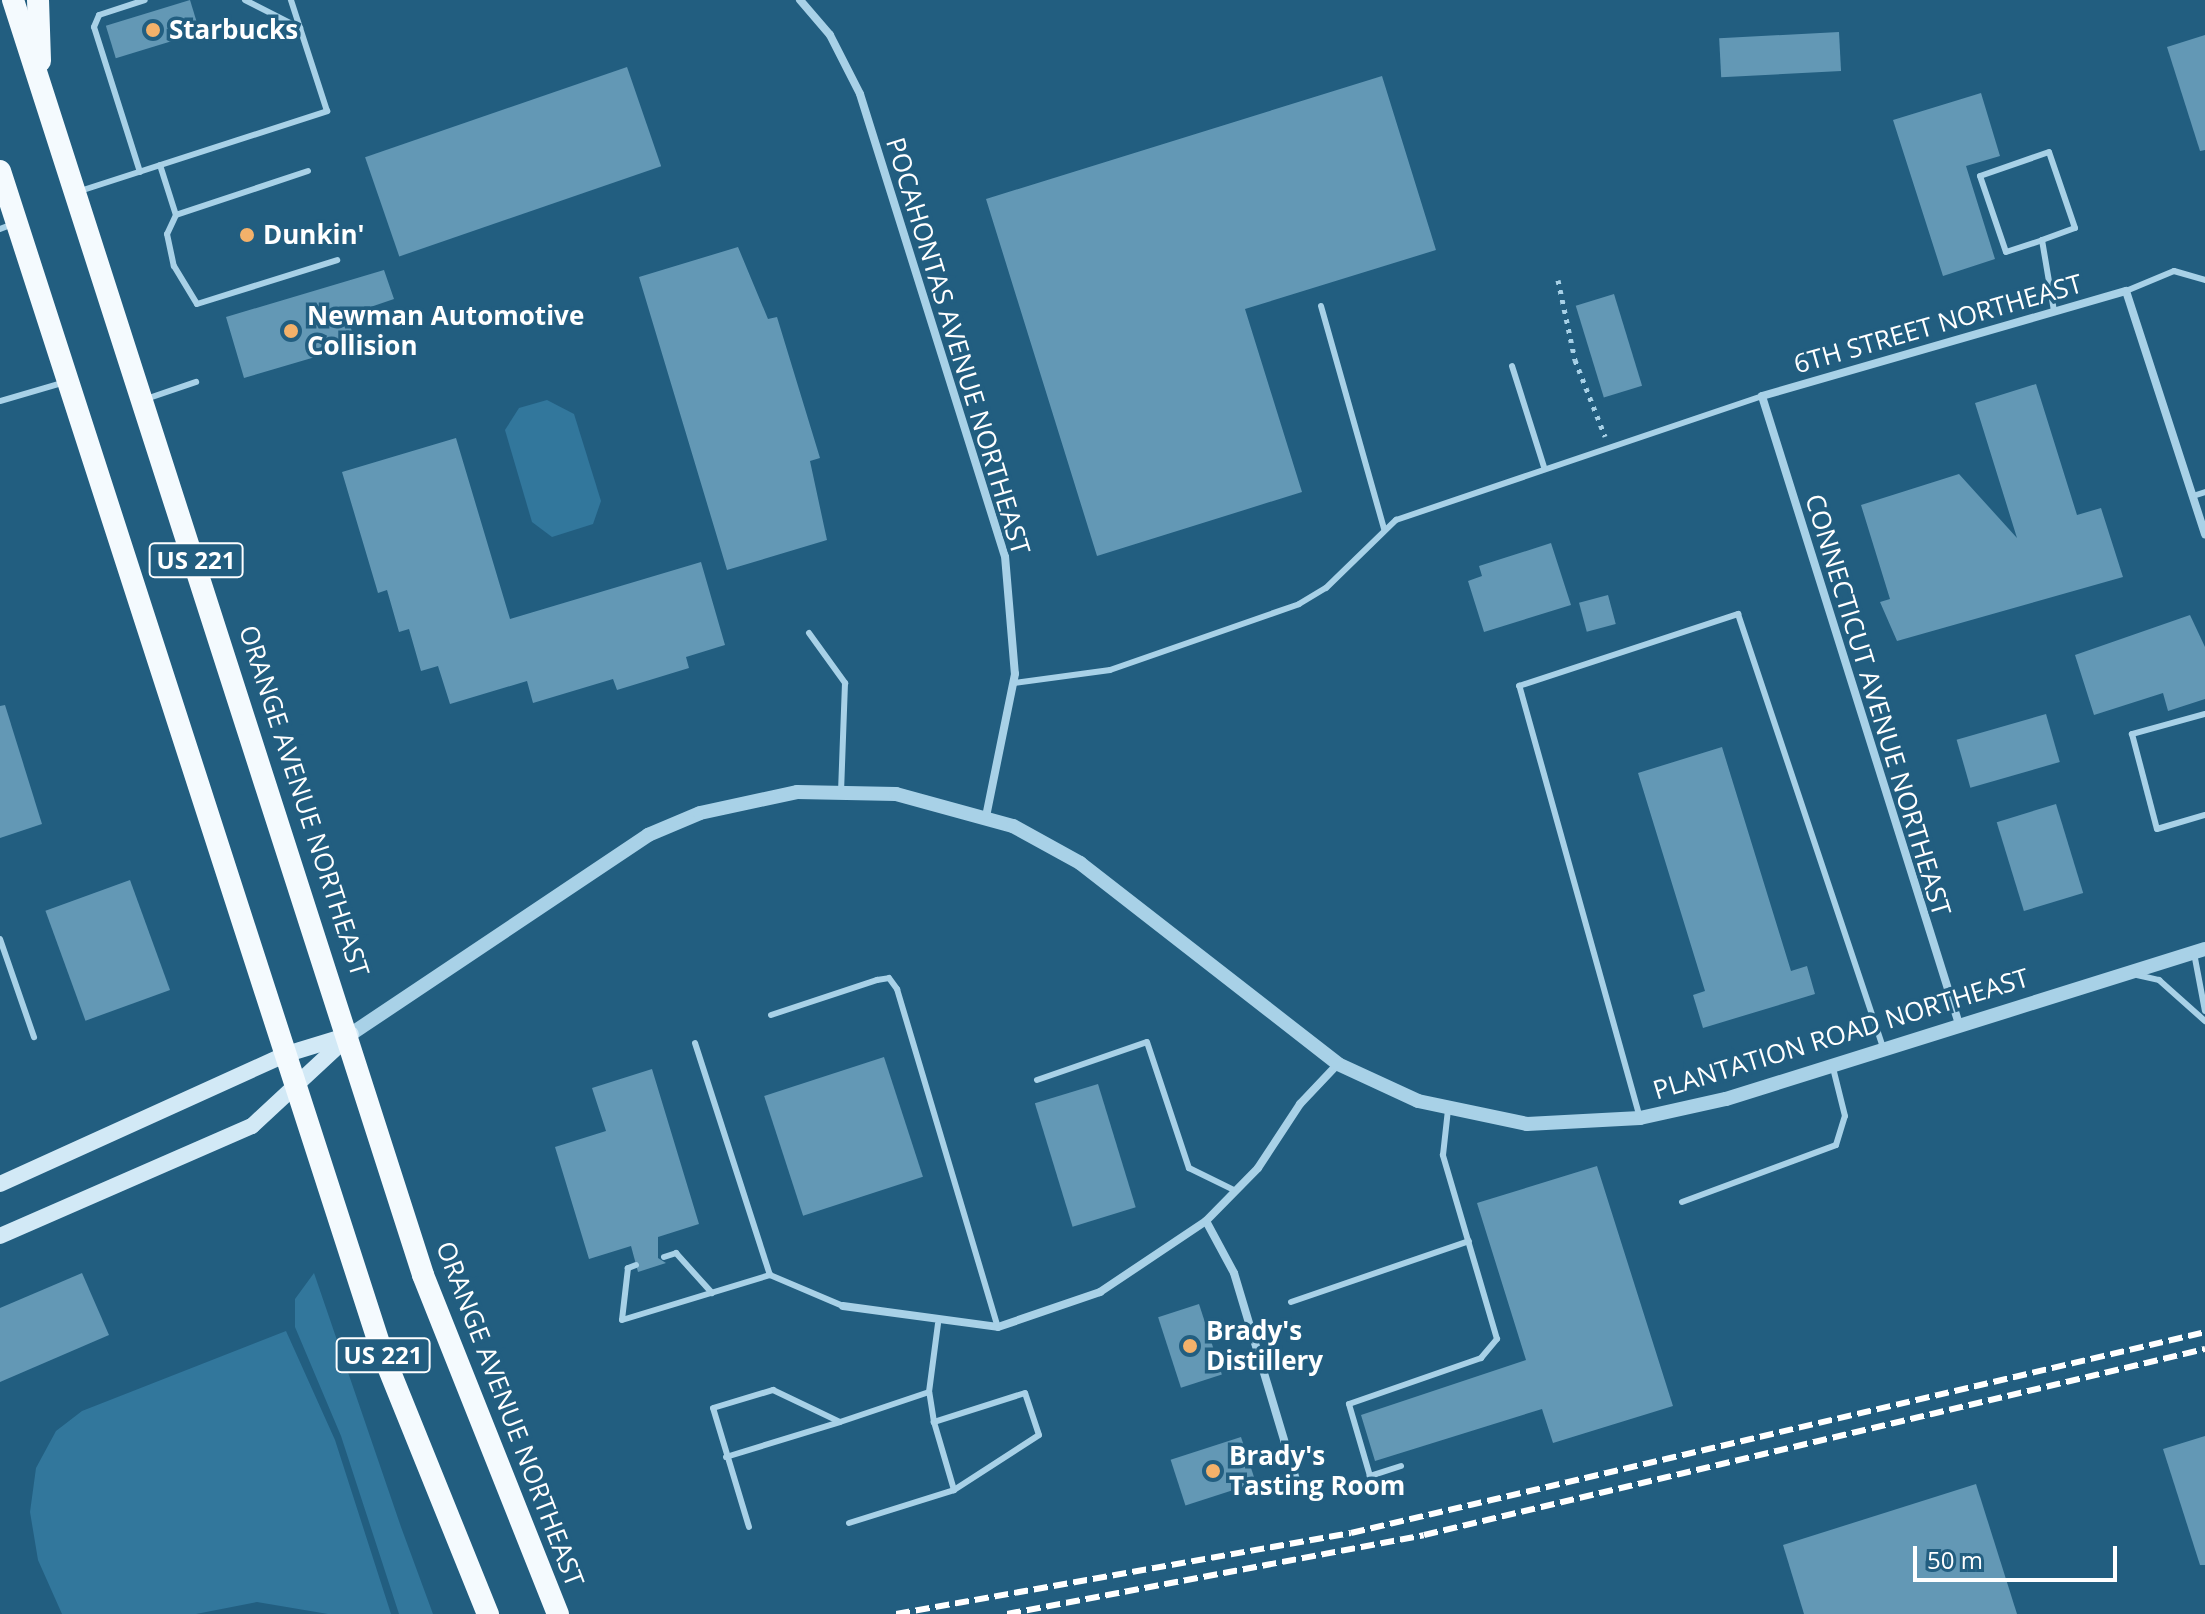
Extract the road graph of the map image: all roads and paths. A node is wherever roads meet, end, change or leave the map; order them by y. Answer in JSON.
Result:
{"nodes":[{"id":1,"x":13,"y":0,"type":"edge"},
{"id":2,"x":38,"y":0,"type":"edge"},
{"id":3,"x":145,"y":0,"type":"edge"},
{"id":4,"x":245,"y":0,"type":"edge"},
{"id":5,"x":291,"y":0,"type":"edge"},
{"id":6,"x":800,"y":0,"type":"edge"},
{"id":7,"x":300,"y":28,"type":"junction"},
{"id":8,"x":41,"y":86,"type":"junction"},
{"id":9,"x":160,"y":165,"type":"junction"},
{"id":10,"x":0,"y":171,"type":"edge"},
{"id":11,"x":308,"y":171,"type":"dead end"},
{"id":12,"x":140,"y":172,"type":"junction"},
{"id":13,"x":75,"y":193,"type":"junction"},
{"id":14,"x":176,"y":215,"type":"junction"},
{"id":15,"x":8,"y":226,"type":"edge"},
{"id":16,"x":2042,"y":240,"type":"junction"},
{"id":17,"x":337,"y":260,"type":"dead end"},
{"id":18,"x":1558,"y":280,"type":"dead end"},
{"id":19,"x":2205,"y":280,"type":"edge"},
{"id":20,"x":2126,"y":291,"type":"junction"},
{"id":21,"x":1321,"y":306,"type":"dead end"},
{"id":22,"x":2054,"y":311,"type":"junction"},
{"id":23,"x":1512,"y":366,"type":"dead end"},
{"id":24,"x":68,"y":381,"type":"junction"},
{"id":25,"x":196,"y":382,"type":"dead end"},
{"id":26,"x":1762,"y":396,"type":"junction"},
{"id":27,"x":143,"y":400,"type":"junction"},
{"id":28,"x":0,"y":401,"type":"edge"},
{"id":29,"x":1609,"y":444,"type":"junction"},
{"id":30,"x":1544,"y":467,"type":"junction"},
{"id":31,"x":2205,"y":492,"type":"edge"},
{"id":32,"x":2193,"y":496,"type":"junction"},
{"id":33,"x":1384,"y":529,"type":"junction"},
{"id":34,"x":2205,"y":534,"type":"edge"},
{"id":35,"x":809,"y":633,"type":"dead end"},
{"id":36,"x":1014,"y":683,"type":"junction"},
{"id":37,"x":2205,"y":714,"type":"edge"},
{"id":38,"x":841,"y":791,"type":"junction"},
{"id":39,"x":2205,"y":815,"type":"edge"},
{"id":40,"x":986,"y":816,"type":"junction"},
{"id":41,"x":0,"y":939,"type":"edge"},
{"id":42,"x":2200,"y":951,"type":"edge"},
{"id":43,"x":2125,"y":973,"type":"junction"},
{"id":44,"x":2205,"y":1011,"type":"edge"},
{"id":45,"x":771,"y":1015,"type":"dead end"},
{"id":46,"x":2205,"y":1021,"type":"edge"},
{"id":47,"x":1959,"y":1024,"type":"junction"},
{"id":48,"x":351,"y":1034,"type":"junction"},
{"id":49,"x":34,"y":1037,"type":"dead end"},
{"id":50,"x":695,"y":1043,"type":"dead end"},
{"id":51,"x":1883,"y":1048,"type":"junction"},
{"id":52,"x":287,"y":1054,"type":"junction"},
{"id":53,"x":1338,"y":1064,"type":"junction"},
{"id":54,"x":1832,"y":1064,"type":"junction"},
{"id":55,"x":1037,"y":1080,"type":"dead end"},
{"id":56,"x":299,"y":1088,"type":"junction"},
{"id":57,"x":1448,"y":1110,"type":"junction"},
{"id":58,"x":1640,"y":1118,"type":"junction"},
{"id":59,"x":0,"y":1184,"type":"edge"},
{"id":60,"x":1236,"y":1191,"type":"junction"},
{"id":61,"x":1682,"y":1202,"type":"dead end"},
{"id":62,"x":1206,"y":1221,"type":"junction"},
{"id":63,"x":0,"y":1236,"type":"edge"},
{"id":64,"x":1469,"y":1241,"type":"junction"},
{"id":65,"x":664,"y":1257,"type":"dead end"},
{"id":66,"x":636,"y":1265,"type":"dead end"},
{"id":67,"x":770,"y":1275,"type":"junction"},
{"id":68,"x":712,"y":1293,"type":"junction"},
{"id":69,"x":1291,"y":1302,"type":"dead end"},
{"id":70,"x":843,"y":1306,"type":"joint"},
{"id":71,"x":938,"y":1324,"type":"junction"},
{"id":72,"x":998,"y":1327,"type":"junction"},
{"id":73,"x":929,"y":1392,"type":"junction"},
{"id":74,"x":840,"y":1422,"type":"junction"},
{"id":75,"x":934,"y":1422,"type":"junction"},
{"id":76,"x":726,"y":1457,"type":"junction"},
{"id":77,"x":1401,"y":1466,"type":"dead end"},
{"id":78,"x":1296,"y":1480,"type":"dead end"},
{"id":79,"x":954,"y":1490,"type":"junction"},
{"id":80,"x":849,"y":1523,"type":"dead end"},
{"id":81,"x":749,"y":1527,"type":"dead end"},
{"id":82,"x":488,"y":1614,"type":"edge"},
{"id":83,"x":558,"y":1614,"type":"edge"}],
"edges":[{"from":1,"to":8,"type":"highway","name":"ORANGE AVENUE NORTHEAST","number":"US 221"},
{"from":2,"to":8,"type":"highway"},
{"from":3,"to":12,"type":"lane"},
{"from":4,"to":7,"type":"lane"},
{"from":5,"to":7,"type":"lane"},
{"from":6,"to":36,"type":"street","name":"POCAHONTAS AVENUE NORTHEAST"},
{"from":7,"to":9,"type":"lane"},
{"from":8,"to":13,"type":"highway","name":"ORANGE AVENUE NORTHEAST","number":"US 221"},
{"from":9,"to":12,"type":"lane"},
{"from":9,"to":14,"type":"lane"},
{"from":10,"to":15,"type":"highway","number":"US 221"},
{"from":11,"to":14,"type":"lane"},
{"from":12,"to":13,"type":"lane"},
{"from":13,"to":27,"type":"highway","name":"ORANGE AVENUE NORTHEAST","number":"US 221"},
{"from":14,"to":17,"type":"lane"},
{"from":15,"to":24,"type":"highway","number":"US 221"},
{"from":16,"to":16,"type":"lane"},
{"from":16,"to":22,"type":"lane"},
{"from":18,"to":29,"type":"path"},
{"from":19,"to":20,"type":"lane"},
{"from":20,"to":22,"type":"street","name":"6TH STREET NORTHEAST"},
{"from":20,"to":32,"type":"street"},
{"from":21,"to":33,"type":"lane"},
{"from":22,"to":26,"type":"street","name":"6TH STREET NORTHEAST"},
{"from":23,"to":30,"type":"lane"},
{"from":24,"to":28,"type":"lane"},
{"from":24,"to":52,"type":"highway","number":"US 221"},
{"from":25,"to":27,"type":"lane"},
{"from":26,"to":29,"type":"lane"},
{"from":26,"to":47,"type":"street","name":"CONNECTICUT AVENUE NORTHEAST"},
{"from":27,"to":48,"type":"highway","name":"ORANGE AVENUE NORTHEAST","number":"US 221"},
{"from":29,"to":30,"type":"lane"},
{"from":30,"to":33,"type":"lane"},
{"from":31,"to":32,"type":"lane"},
{"from":32,"to":34,"type":"street"},
{"from":33,"to":36,"type":"lane"},
{"from":35,"to":38,"type":"lane"},
{"from":36,"to":40,"type":"street","name":"POCAHONTAS AVENUE NORTHEAST"},
{"from":37,"to":39,"type":"lane"},
{"from":38,"to":40,"type":"street","name":"PLANTATION ROAD NORTHEAST"},
{"from":38,"to":48,"type":"street","name":"PLANTATION ROAD NORTHEAST"},
{"from":40,"to":53,"type":"street","name":"PLANTATION ROAD NORTHEAST"},
{"from":41,"to":49,"type":"lane"},
{"from":42,"to":43,"type":"street","name":"PLANTATION ROAD NORTHEAST"},
{"from":42,"to":44,"type":"lane"},
{"from":43,"to":46,"type":"lane"},
{"from":43,"to":47,"type":"street","name":"PLANTATION ROAD NORTHEAST"},
{"from":45,"to":72,"type":"lane"},
{"from":47,"to":51,"type":"street","name":"PLANTATION ROAD NORTHEAST"},
{"from":48,"to":52,"type":"main road"},
{"from":48,"to":56,"type":"main road"},
{"from":48,"to":83,"type":"highway","name":"ORANGE AVENUE NORTHEAST","number":"US 221"},
{"from":50,"to":67,"type":"lane"},
{"from":51,"to":54,"type":"street","name":"PLANTATION ROAD NORTHEAST"},
{"from":51,"to":58,"type":"lane"},
{"from":52,"to":56,"type":"highway","number":"US 221"},
{"from":52,"to":59,"type":"main road"},
{"from":53,"to":57,"type":"street","name":"PLANTATION ROAD NORTHEAST"},
{"from":53,"to":60,"type":"street"},
{"from":54,"to":58,"type":"street","name":"PLANTATION ROAD NORTHEAST"},
{"from":54,"to":61,"type":"lane"},
{"from":55,"to":60,"type":"lane"},
{"from":56,"to":63,"type":"main road"},
{"from":56,"to":82,"type":"highway","number":"US 221"},
{"from":57,"to":58,"type":"street","name":"PLANTATION ROAD NORTHEAST"},
{"from":57,"to":64,"type":"lane"},
{"from":60,"to":62,"type":"street"},
{"from":62,"to":72,"type":"street"},
{"from":62,"to":78,"type":"street"},
{"from":64,"to":69,"type":"lane"},
{"from":64,"to":77,"type":"lane"},
{"from":65,"to":68,"type":"lane"},
{"from":66,"to":68,"type":"lane"},
{"from":67,"to":68,"type":"lane"},
{"from":67,"to":70,"type":"lane"},
{"from":70,"to":71,"type":"street"},
{"from":71,"to":72,"type":"street"},
{"from":71,"to":73,"type":"lane"},
{"from":73,"to":74,"type":"lane"},
{"from":73,"to":75,"type":"lane"},
{"from":74,"to":76,"type":"lane"},
{"from":74,"to":76,"type":"lane"},
{"from":75,"to":79,"type":"lane"},
{"from":75,"to":79,"type":"lane"},
{"from":76,"to":81,"type":"lane"},
{"from":79,"to":80,"type":"lane"}]}
